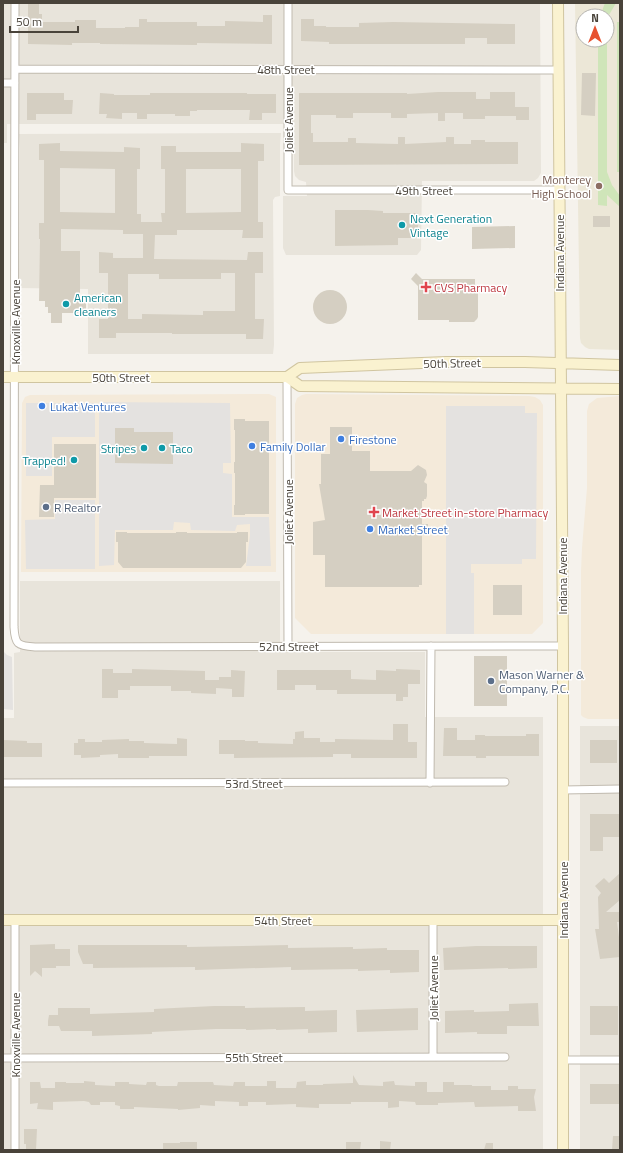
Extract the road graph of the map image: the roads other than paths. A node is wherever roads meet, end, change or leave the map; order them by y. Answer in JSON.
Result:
{"nodes":[{"id":1,"x":14,"y":3,"type":"edge"},
{"id":2,"x":288,"y":3,"type":"edge"},
{"id":3,"x":558,"y":3,"type":"edge"},
{"id":4,"x":15,"y":69,"type":"junction"},
{"id":5,"x":288,"y":69,"type":"junction"},
{"id":6,"x":558,"y":70,"type":"junction"},
{"id":7,"x":3,"y":83,"type":"edge"},
{"id":8,"x":15,"y":83,"type":"junction"},
{"id":9,"x":288,"y":190,"type":"joint"},
{"id":10,"x":559,"y":190,"type":"junction"},
{"id":11,"x":560,"y":364,"type":"junction"},
{"id":12,"x":620,"y":365,"type":"edge"},
{"id":13,"x":3,"y":377,"type":"edge"},
{"id":14,"x":15,"y":377,"type":"junction"},
{"id":15,"x":287,"y":377,"type":"junction"},
{"id":16,"x":561,"y":389,"type":"junction"},
{"id":17,"x":620,"y":390,"type":"edge"},
{"id":18,"x":17,"y":641,"type":"joint"},
{"id":19,"x":288,"y":646,"type":"junction"},
{"id":20,"x":431,"y":646,"type":"junction"},
{"id":21,"x":563,"y":646,"type":"junction"},
{"id":22,"x":505,"y":782,"type":"dead end"},
{"id":23,"x":3,"y":783,"type":"edge"},
{"id":24,"x":430,"y":783,"type":"junction"},
{"id":25,"x":620,"y":789,"type":"edge"},
{"id":26,"x":563,"y":790,"type":"junction"},
{"id":27,"x":3,"y":920,"type":"edge"},
{"id":28,"x":15,"y":920,"type":"junction"},
{"id":29,"x":432,"y":920,"type":"junction"},
{"id":30,"x":563,"y":920,"type":"junction"},
{"id":31,"x":433,"y":1057,"type":"junction"},
{"id":32,"x":505,"y":1057,"type":"dead end"},
{"id":33,"x":3,"y":1058,"type":"edge"},
{"id":34,"x":15,"y":1058,"type":"junction"},
{"id":35,"x":563,"y":1060,"type":"junction"},
{"id":36,"x":620,"y":1060,"type":"edge"},
{"id":37,"x":15,"y":1150,"type":"edge"},
{"id":38,"x":563,"y":1150,"type":"edge"}],
"edges":[{"from":1,"to":4,"type":"street","name":"Knoxville Avenue"},
{"from":2,"to":5,"type":"street","name":"Joliet Avenue"},
{"from":3,"to":6,"type":"main road","name":"Indiana Avenue"},
{"from":4,"to":5,"type":"street","name":"48th Street"},
{"from":4,"to":8,"type":"street","name":"Knoxville Avenue"},
{"from":5,"to":6,"type":"street","name":"48th Street"},
{"from":5,"to":9,"type":"street","name":"Joliet Avenue"},
{"from":6,"to":10,"type":"main road","name":"Indiana Avenue"},
{"from":7,"to":8,"type":"street"},
{"from":8,"to":14,"type":"street","name":"Knoxville Avenue"},
{"from":9,"to":10,"type":"street","name":"49th Street"},
{"from":10,"to":11,"type":"main road","name":"Indiana Avenue"},
{"from":11,"to":12,"type":"main road","name":"50th Street"},
{"from":11,"to":15,"type":"main road","name":"50th Street"},
{"from":11,"to":16,"type":"main road","name":"Indiana Avenue"},
{"from":13,"to":14,"type":"main road","name":"50th Street"},
{"from":14,"to":15,"type":"main road","name":"50th Street"},
{"from":14,"to":18,"type":"street","name":"Knoxville Avenue"},
{"from":15,"to":16,"type":"main road","name":"50th Street"},
{"from":15,"to":19,"type":"street","name":"Joliet Avenue"},
{"from":16,"to":17,"type":"main road","name":"50th Street"},
{"from":16,"to":21,"type":"main road","name":"Indiana Avenue"},
{"from":18,"to":19,"type":"street","name":"52nd Street"},
{"from":19,"to":20,"type":"street","name":"52nd Street"},
{"from":20,"to":21,"type":"street","name":"52nd Street"},
{"from":20,"to":24,"type":"street"},
{"from":21,"to":26,"type":"main road","name":"Indiana Avenue"},
{"from":22,"to":24,"type":"street","name":"53rd Street"},
{"from":23,"to":24,"type":"street","name":"53rd Street"},
{"from":25,"to":26,"type":"street"},
{"from":26,"to":30,"type":"main road","name":"Indiana Avenue"},
{"from":27,"to":28,"type":"main road","name":"54th Street"},
{"from":28,"to":29,"type":"main road","name":"54th Street"},
{"from":28,"to":34,"type":"street","name":"Knoxville Avenue"},
{"from":29,"to":30,"type":"main road","name":"54th Street"},
{"from":29,"to":31,"type":"street","name":"Joliet Avenue"},
{"from":30,"to":35,"type":"main road","name":"Indiana Avenue"},
{"from":31,"to":32,"type":"street","name":"55th Street"},
{"from":31,"to":34,"type":"street","name":"55th Street"},
{"from":33,"to":34,"type":"street","name":"55th Street"},
{"from":34,"to":37,"type":"street","name":"Knoxville Avenue"},
{"from":35,"to":36,"type":"street"},
{"from":35,"to":38,"type":"main road","name":"Indiana Avenue"}]}
